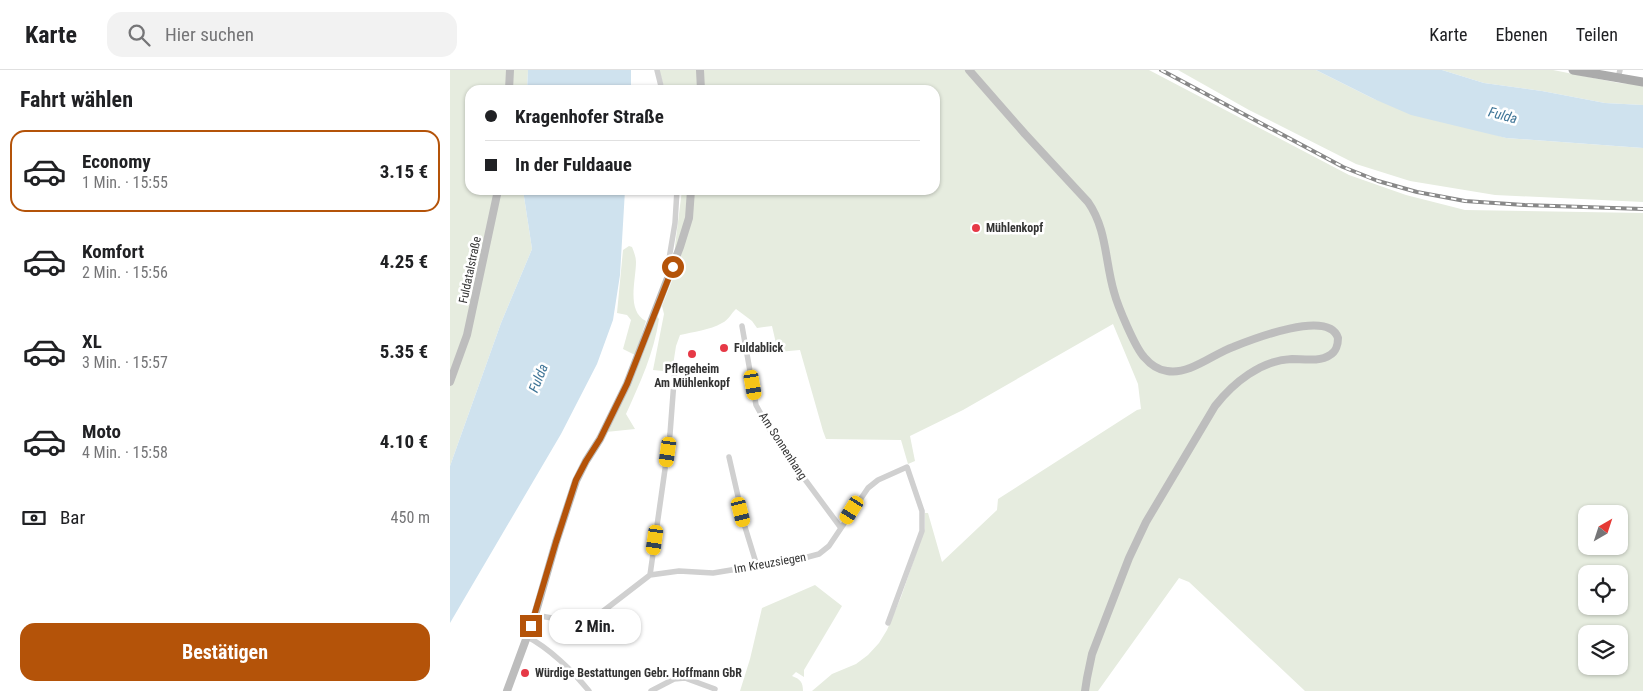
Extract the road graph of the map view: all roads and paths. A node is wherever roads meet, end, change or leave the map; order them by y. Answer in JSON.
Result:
{"nodes":[{"id":1,"x":510,"y":70,"type":"edge"},
{"id":2,"x":657,"y":70,"type":"edge"},
{"id":3,"x":700,"y":70,"type":"edge"},
{"id":4,"x":968,"y":70,"type":"edge"},
{"id":5,"x":1573,"y":70,"type":"edge"},
{"id":6,"x":1619,"y":74,"type":"edge"},
{"id":7,"x":1643,"y":82,"type":"edge"},
{"id":8,"x":509,"y":85,"type":"edge"},
{"id":9,"x":661,"y":85,"type":"edge"},
{"id":10,"x":701,"y":85,"type":"edge"},
{"id":11,"x":497,"y":195,"type":"edge"},
{"id":12,"x":677,"y":195,"type":"edge"},
{"id":13,"x":690,"y":195,"type":"edge"},
{"id":14,"x":673,"y":267,"type":"junction"},
{"id":15,"x":742,"y":326,"type":"dead end"},
{"id":16,"x":675,"y":368,"type":"dead end"},
{"id":17,"x":450,"y":382,"type":"edge"},
{"id":18,"x":729,"y":457,"type":"dead end"},
{"id":19,"x":841,"y":528,"type":"junction"},
{"id":20,"x":757,"y":566,"type":"junction"},
{"id":21,"x":650,"y":575,"type":"junction"},
{"id":22,"x":535,"y":615,"type":"junction"},
{"id":23,"x":888,"y":623,"type":"dead end"},
{"id":24,"x":526,"y":636,"type":"junction"},
{"id":25,"x":716,"y":689,"type":"dead end"},
{"id":26,"x":507,"y":691,"type":"edge"},
{"id":27,"x":589,"y":691,"type":"edge"},
{"id":28,"x":651,"y":691,"type":"edge"},
{"id":29,"x":1085,"y":691,"type":"edge"}],
"edges":[{"from":1,"to":8,"type":"street"},
{"from":2,"to":9,"type":"street"},
{"from":3,"to":10,"type":"street"},
{"from":4,"to":29,"type":"street"},
{"from":5,"to":6,"type":"main road"},
{"from":6,"to":7,"type":"main road"},
{"from":11,"to":17,"type":"street","name":"Fuldatalstraße"},
{"from":12,"to":14,"type":"street"},
{"from":13,"to":14,"type":"street"},
{"from":14,"to":22,"type":"street"},
{"from":15,"to":19,"type":"street","name":"Am Sonnenhang"},
{"from":16,"to":21,"type":"street"},
{"from":18,"to":20,"type":"street"},
{"from":19,"to":20,"type":"street","name":"Im Kreuzsiegen"},
{"from":19,"to":23,"type":"street","name":"Im Kreuzsiegen"},
{"from":20,"to":21,"type":"street","name":"Im Kreuzsiegen"},
{"from":21,"to":22,"type":"street"},
{"from":22,"to":24,"type":"street"},
{"from":24,"to":26,"type":"street"},
{"from":24,"to":27,"type":"street"},
{"from":25,"to":28,"type":"street"}]}
